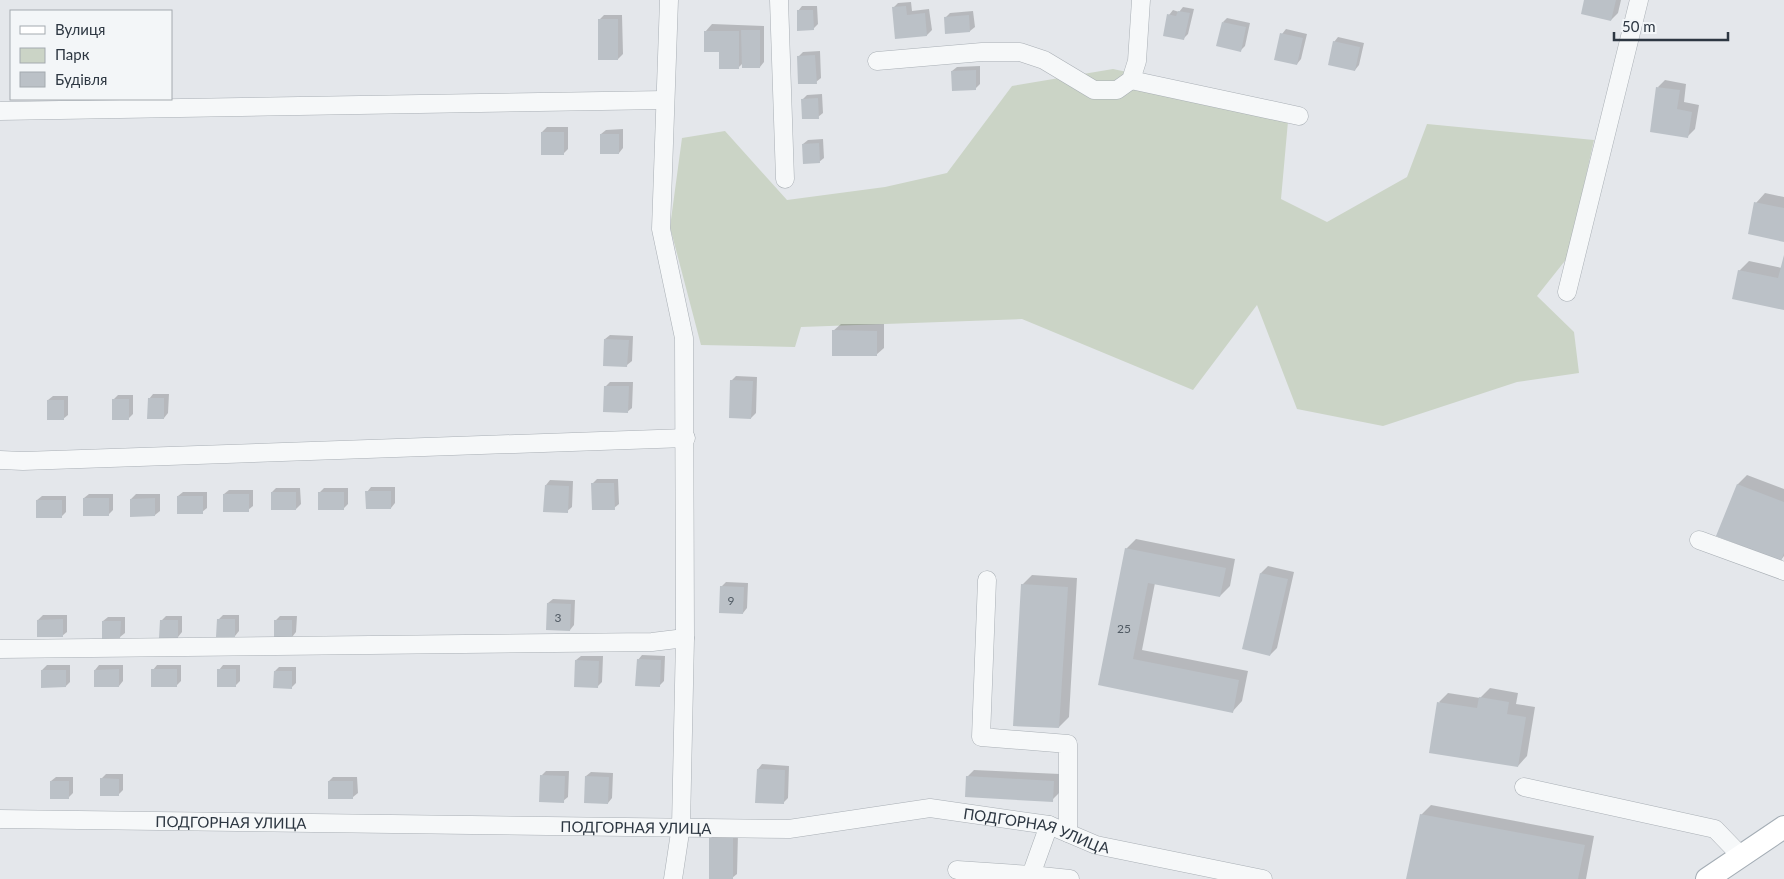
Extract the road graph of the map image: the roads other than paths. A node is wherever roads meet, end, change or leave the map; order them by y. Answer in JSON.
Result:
{"nodes":[{"id":1,"x":669,"y":0,"type":"edge"},
{"id":2,"x":779,"y":0,"type":"edge"},
{"id":3,"x":1142,"y":0,"type":"edge"},
{"id":4,"x":1640,"y":0,"type":"edge"},
{"id":5,"x":877,"y":61,"type":"dead end"},
{"id":6,"x":1131,"y":80,"type":"junction"},
{"id":7,"x":665,"y":100,"type":"junction"},
{"id":8,"x":0,"y":111,"type":"edge"},
{"id":9,"x":1299,"y":116,"type":"dead end"},
{"id":10,"x":785,"y":179,"type":"dead end"},
{"id":11,"x":1567,"y":292,"type":"dead end"},
{"id":12,"x":686,"y":438,"type":"junction"},
{"id":13,"x":0,"y":460,"type":"edge"},
{"id":14,"x":1699,"y":540,"type":"dead end"},
{"id":15,"x":1784,"y":571,"type":"edge"},
{"id":16,"x":987,"y":580,"type":"dead end"},
{"id":17,"x":685,"y":638,"type":"junction"},
{"id":18,"x":0,"y":650,"type":"edge"},
{"id":19,"x":1524,"y":787,"type":"dead end"},
{"id":20,"x":0,"y":819,"type":"edge"},
{"id":21,"x":1048,"y":825,"type":"junction"},
{"id":22,"x":681,"y":826,"type":"junction"},
{"id":23,"x":1782,"y":832,"type":"edge"},
{"id":24,"x":1068,"y":833,"type":"junction"},
{"id":25,"x":1742,"y":857,"type":"junction"},
{"id":26,"x":957,"y":870,"type":"dead end"},
{"id":27,"x":1031,"y":875,"type":"junction"},
{"id":28,"x":1710,"y":878,"type":"edge"},
{"id":29,"x":673,"y":879,"type":"edge"},
{"id":30,"x":1070,"y":879,"type":"edge"},
{"id":31,"x":1263,"y":879,"type":"edge"}],
"edges":[{"from":1,"to":7,"type":"street"},
{"from":2,"to":10,"type":"street"},
{"from":3,"to":6,"type":"street"},
{"from":4,"to":11,"type":"street"},
{"from":5,"to":6,"type":"street"},
{"from":6,"to":9,"type":"street"},
{"from":7,"to":8,"type":"street"},
{"from":7,"to":12,"type":"street"},
{"from":12,"to":13,"type":"street"},
{"from":12,"to":17,"type":"street"},
{"from":14,"to":15,"type":"street"},
{"from":16,"to":24,"type":"street"},
{"from":17,"to":18,"type":"street"},
{"from":17,"to":22,"type":"street"},
{"from":19,"to":25,"type":"street"},
{"from":20,"to":22,"type":"street","name":"ПОДГОРНАЯ УЛИЦА"},
{"from":21,"to":22,"type":"street","name":"ПОДГОРНАЯ УЛИЦА"},
{"from":21,"to":24,"type":"street","name":"ПОДГОРНАЯ УЛИЦА"},
{"from":21,"to":27,"type":"street"},
{"from":22,"to":29,"type":"street"},
{"from":23,"to":25,"type":"main road"},
{"from":24,"to":31,"type":"street","name":"ПОДГОРНАЯ УЛИЦА"},
{"from":25,"to":28,"type":"main road"},
{"from":26,"to":27,"type":"street"},
{"from":27,"to":30,"type":"street"}]}
